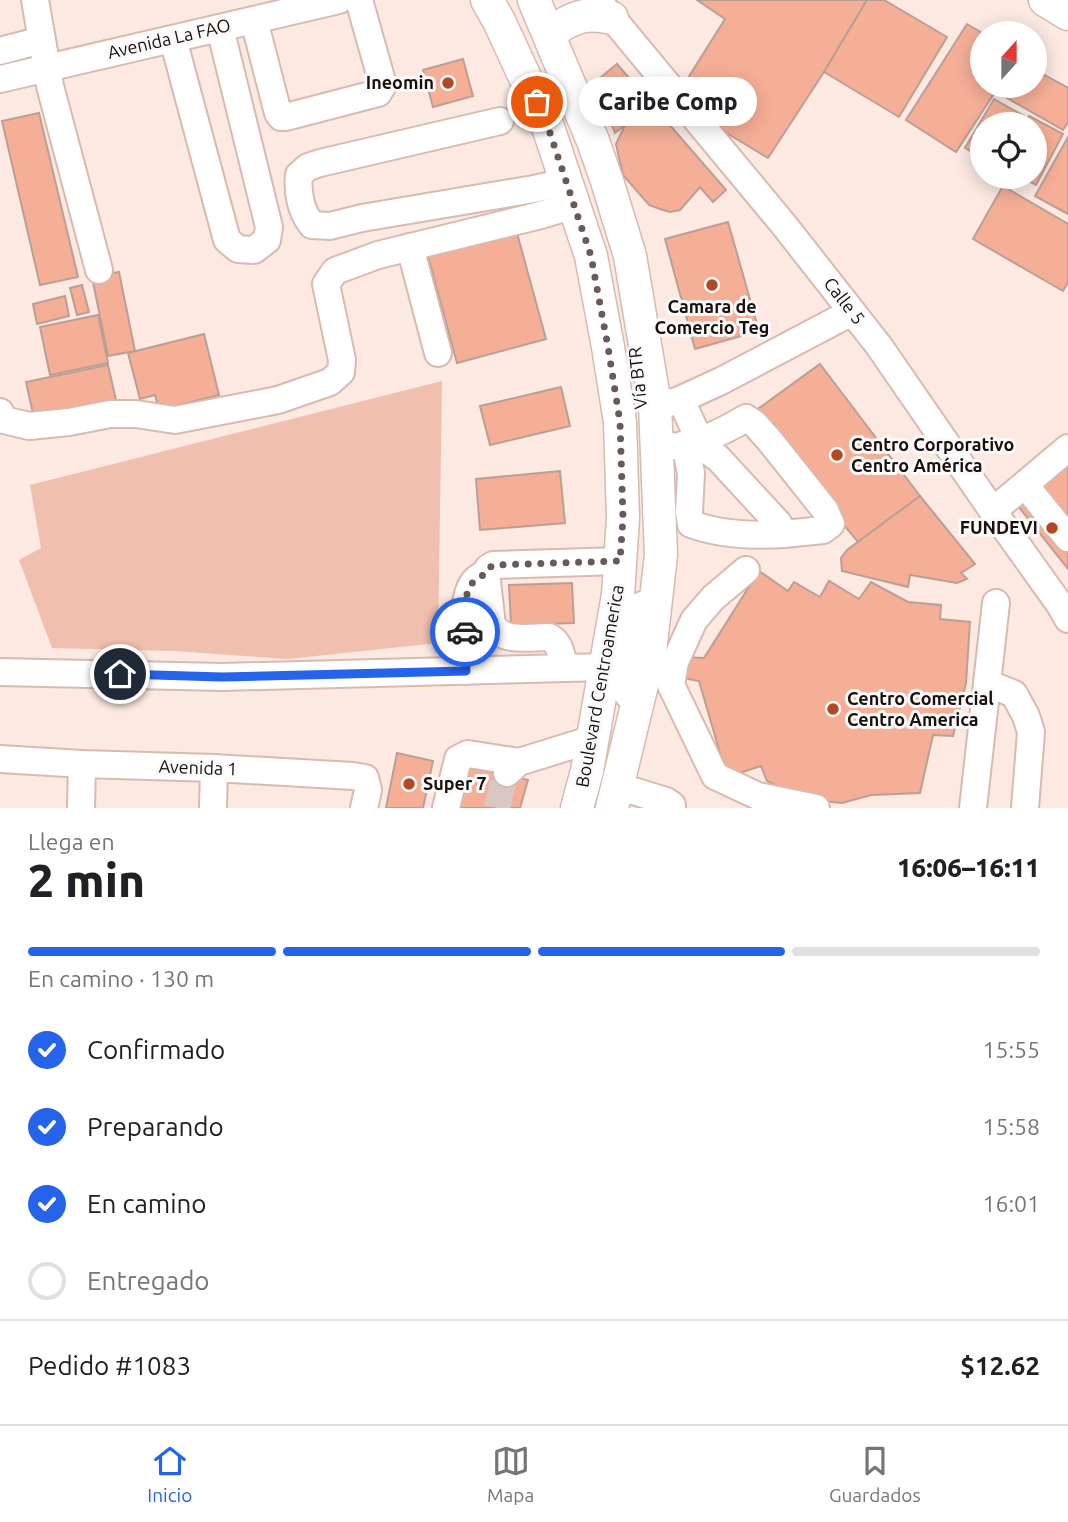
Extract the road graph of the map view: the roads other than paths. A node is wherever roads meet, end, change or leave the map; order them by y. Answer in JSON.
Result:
{"nodes":[{"id":1,"x":35,"y":0,"type":"edge"},
{"id":2,"x":339,"y":0,"type":"edge"},
{"id":3,"x":359,"y":0,"type":"edge"},
{"id":4,"x":487,"y":0,"type":"edge"},
{"id":5,"x":504,"y":0,"type":"edge"},
{"id":6,"x":522,"y":0,"type":"edge"},
{"id":7,"x":534,"y":0,"type":"edge"},
{"id":8,"x":1045,"y":0,"type":"edge"},
{"id":9,"x":605,"y":9,"type":"edge"},
{"id":10,"x":556,"y":14,"type":"edge"},
{"id":11,"x":1068,"y":14,"type":"edge"},
{"id":12,"x":254,"y":20,"type":"junction"},
{"id":13,"x":220,"y":28,"type":"junction"},
{"id":14,"x":173,"y":39,"type":"junction"},
{"id":15,"x":42,"y":40,"type":"junction"},
{"id":16,"x":0,"y":51,"type":"edge"},
{"id":17,"x":47,"y":68,"type":"junction"},
{"id":18,"x":563,"y":70,"type":"junction"},
{"id":19,"x":0,"y":79,"type":"edge"},
{"id":20,"x":500,"y":121,"type":"dead end"},
{"id":21,"x":570,"y":193,"type":"junction"},
{"id":22,"x":410,"y":247,"type":"junction"},
{"id":23,"x":99,"y":270,"type":"dead end"},
{"id":24,"x":852,"y":312,"type":"junction"},
{"id":25,"x":438,"y":353,"type":"dead end"},
{"id":26,"x":668,"y":402,"type":"junction"},
{"id":27,"x":0,"y":412,"type":"edge"},
{"id":28,"x":680,"y":443,"type":"junction"},
{"id":29,"x":1068,"y":448,"type":"edge"},
{"id":30,"x":1025,"y":485,"type":"junction"},
{"id":31,"x":993,"y":511,"type":"junction"},
{"id":32,"x":784,"y":534,"type":"junction"},
{"id":33,"x":1068,"y":538,"type":"edge"},
{"id":34,"x":620,"y":561,"type":"junction"},
{"id":35,"x":746,"y":570,"type":"dead end"},
{"id":36,"x":486,"y":573,"type":"junction"},
{"id":37,"x":996,"y":603,"type":"dead end"},
{"id":38,"x":1068,"y":619,"type":"edge"},
{"id":39,"x":6,"y":666,"type":"edge"},
{"id":40,"x":605,"y":667,"type":"junction"},
{"id":41,"x":565,"y":668,"type":"junction"},
{"id":42,"x":466,"y":671,"type":"junction"},
{"id":43,"x":659,"y":672,"type":"junction"},
{"id":44,"x":987,"y":683,"type":"junction"},
{"id":45,"x":593,"y":739,"type":"junction"},
{"id":46,"x":0,"y":759,"type":"edge"},
{"id":47,"x":82,"y":764,"type":"junction"},
{"id":48,"x":214,"y":768,"type":"junction"},
{"id":49,"x":587,"y":771,"type":"junction"},
{"id":50,"x":617,"y":789,"type":"edge"},
{"id":51,"x":81,"y":808,"type":"edge"},
{"id":52,"x":214,"y":808,"type":"edge"},
{"id":53,"x":364,"y":808,"type":"edge"},
{"id":54,"x":446,"y":808,"type":"edge"},
{"id":55,"x":577,"y":808,"type":"edge"},
{"id":56,"x":671,"y":808,"type":"edge"},
{"id":57,"x":816,"y":808,"type":"edge"},
{"id":58,"x":973,"y":808,"type":"edge"},
{"id":59,"x":1025,"y":808,"type":"edge"}],
"edges":[{"from":1,"to":15,"type":"street"},
{"from":2,"to":12,"type":"street","name":"Avenida La FAO"},
{"from":3,"to":12,"type":"street"},
{"from":4,"to":21,"type":"main road","name":"Boulevard Centroamerica"},
{"from":5,"to":49,"type":"street","name":"Vía BTR"},
{"from":6,"to":50,"type":"street","name":"Vía BTR"},
{"from":7,"to":18,"type":"main road","name":"Boulevard Centroamerica"},
{"from":8,"to":11,"type":"main road"},
{"from":9,"to":10,"type":"main road"},
{"from":9,"to":24,"type":"street","name":"Calle 5"},
{"from":10,"to":18,"type":"main road"},
{"from":12,"to":13,"type":"street","name":"Avenida La FAO"},
{"from":13,"to":14,"type":"street","name":"Avenida La FAO"},
{"from":13,"to":14,"type":"street"},
{"from":14,"to":17,"type":"street","name":"Avenida La FAO"},
{"from":15,"to":16,"type":"street"},
{"from":15,"to":17,"type":"street"},
{"from":17,"to":19,"type":"street","name":"Avenida La FAO"},
{"from":17,"to":23,"type":"street"},
{"from":18,"to":26,"type":"main road","name":"Boulevard Centroamerica"},
{"from":20,"to":21,"type":"street"},
{"from":21,"to":22,"type":"street"},
{"from":21,"to":34,"type":"main road","name":"Boulevard Centroamerica"},
{"from":22,"to":25,"type":"street"},
{"from":22,"to":27,"type":"street"},
{"from":24,"to":26,"type":"street"},
{"from":24,"to":31,"type":"street","name":"Calle 5"},
{"from":26,"to":28,"type":"main road","name":"Boulevard Centroamerica"},
{"from":26,"to":28,"type":"street"},
{"from":28,"to":32,"type":"street"},
{"from":28,"to":32,"type":"street"},
{"from":28,"to":32,"type":"street"},
{"from":28,"to":43,"type":"main road","name":"Boulevard Centroamerica"},
{"from":29,"to":30,"type":"street"},
{"from":30,"to":31,"type":"street"},
{"from":30,"to":33,"type":"street"},
{"from":31,"to":38,"type":"street","name":"Calle 5"},
{"from":34,"to":36,"type":"street"},
{"from":34,"to":40,"type":"main road","name":"Boulevard Centroamerica"},
{"from":35,"to":43,"type":"street"},
{"from":36,"to":41,"type":"street"},
{"from":36,"to":42,"type":"street"},
{"from":37,"to":44,"type":"street"},
{"from":39,"to":42,"type":"street"},
{"from":40,"to":41,"type":"street"},
{"from":40,"to":45,"type":"main road","name":"Boulevard Centroamerica"},
{"from":41,"to":42,"type":"street"},
{"from":43,"to":50,"type":"main road","name":"Boulevard Centroamerica"},
{"from":43,"to":57,"type":"street"},
{"from":44,"to":58,"type":"street"},
{"from":44,"to":59,"type":"street"},
{"from":45,"to":49,"type":"main road","name":"Boulevard Centroamerica"},
{"from":45,"to":54,"type":"street"},
{"from":46,"to":47,"type":"street","name":"Avenida 1"},
{"from":47,"to":48,"type":"street","name":"Avenida 1"},
{"from":47,"to":51,"type":"street"},
{"from":48,"to":52,"type":"street"},
{"from":48,"to":53,"type":"street","name":"Avenida 1"},
{"from":49,"to":55,"type":"main road","name":"Boulevard Centroamerica"},
{"from":50,"to":56,"type":"street"}]}
